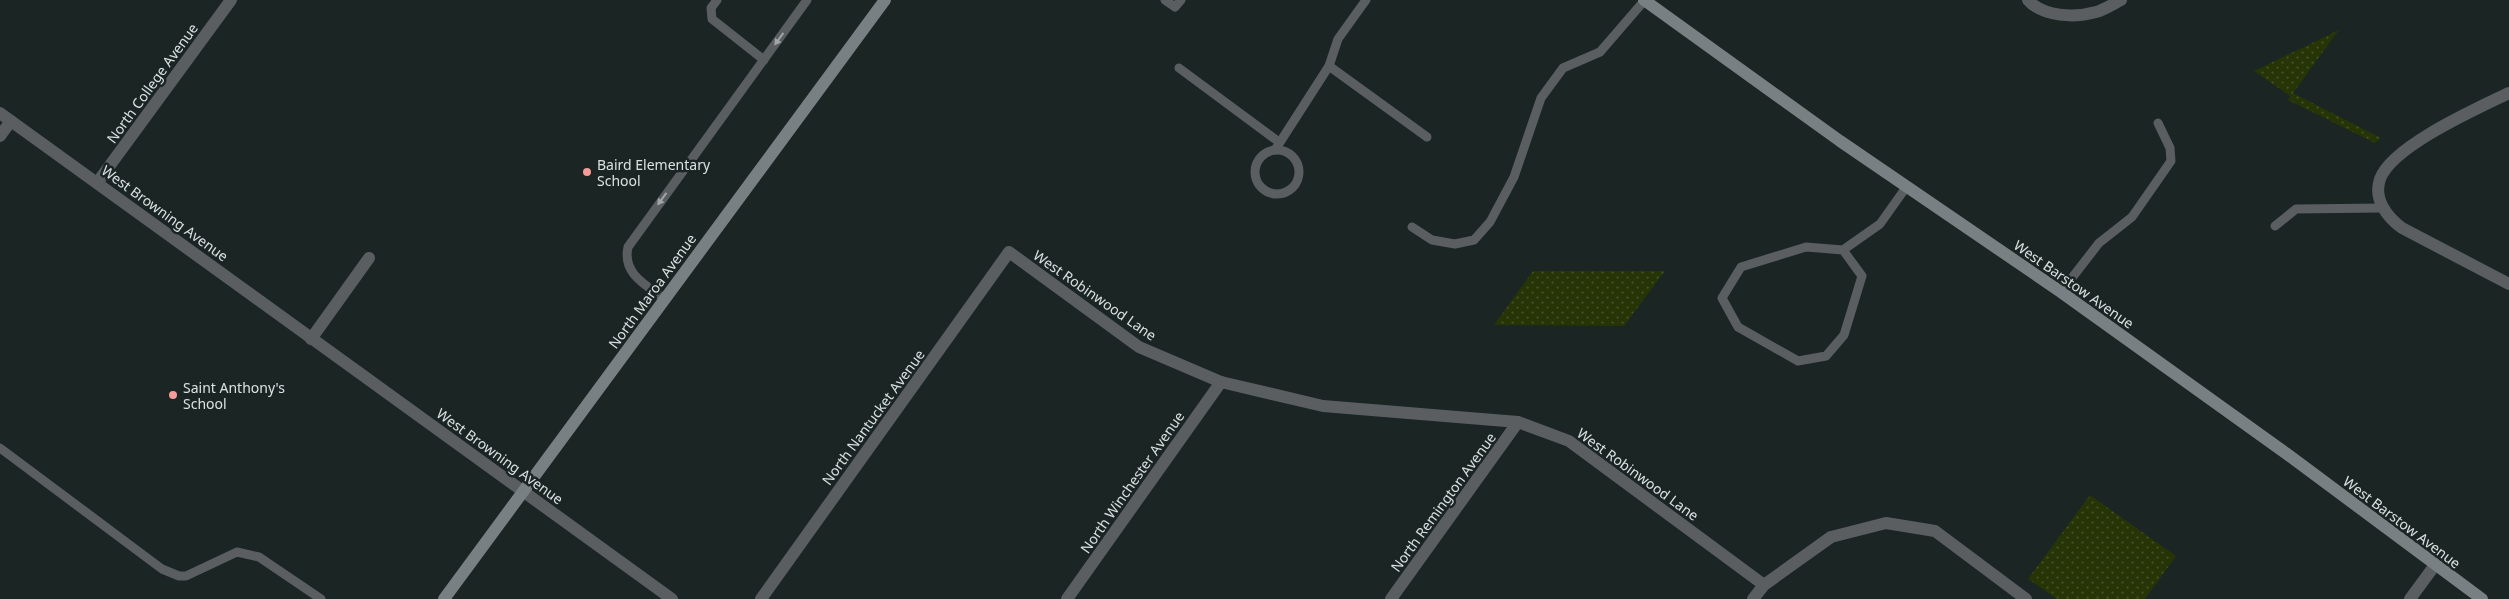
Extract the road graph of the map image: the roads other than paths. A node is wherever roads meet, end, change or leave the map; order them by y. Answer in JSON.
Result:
{"nodes":[{"id":1,"x":231,"y":0,"type":"edge"},
{"id":2,"x":717,"y":0,"type":"edge"},
{"id":3,"x":807,"y":0,"type":"edge"},
{"id":4,"x":885,"y":0,"type":"edge"},
{"id":5,"x":1165,"y":0,"type":"edge"},
{"id":6,"x":1181,"y":0,"type":"edge"},
{"id":7,"x":1366,"y":0,"type":"edge"},
{"id":8,"x":1644,"y":0,"type":"edge"},
{"id":9,"x":2028,"y":0,"type":"edge"},
{"id":10,"x":2121,"y":0,"type":"edge"},
{"id":11,"x":764,"y":60,"type":"junction"},
{"id":12,"x":1329,"y":66,"type":"junction"},
{"id":13,"x":1179,"y":68,"type":"dead end"},
{"id":14,"x":2509,"y":93,"type":"edge"},
{"id":15,"x":0,"y":113,"type":"edge"},
{"id":16,"x":11,"y":121,"type":"junction"},
{"id":17,"x":2158,"y":123,"type":"dead end"},
{"id":18,"x":0,"y":136,"type":"edge"},
{"id":19,"x":1426,"y":137,"type":"dead end"},
{"id":20,"x":1277,"y":146,"type":"junction"},
{"id":21,"x":97,"y":183,"type":"junction"},
{"id":22,"x":1907,"y":186,"type":"junction"},
{"id":23,"x":2382,"y":208,"type":"junction"},
{"id":24,"x":2274,"y":226,"type":"dead end"},
{"id":25,"x":1412,"y":227,"type":"dead end"},
{"id":26,"x":1843,"y":250,"type":"junction"},
{"id":27,"x":1009,"y":252,"type":"joint"},
{"id":28,"x":369,"y":258,"type":"dead end"},
{"id":29,"x":2509,"y":284,"type":"edge"},
{"id":30,"x":2061,"y":292,"type":"junction"},
{"id":31,"x":665,"y":299,"type":"junction"},
{"id":32,"x":311,"y":339,"type":"junction"},
{"id":33,"x":1221,"y":382,"type":"junction"},
{"id":34,"x":1518,"y":422,"type":"junction"},
{"id":35,"x":0,"y":448,"type":"edge"},
{"id":36,"x":523,"y":491,"type":"junction"},
{"id":37,"x":2435,"y":565,"type":"junction"},
{"id":38,"x":1764,"y":585,"type":"junction"},
{"id":39,"x":320,"y":599,"type":"edge"},
{"id":40,"x":444,"y":599,"type":"edge"},
{"id":41,"x":672,"y":599,"type":"edge"},
{"id":42,"x":761,"y":599,"type":"edge"},
{"id":43,"x":1067,"y":599,"type":"edge"},
{"id":44,"x":1391,"y":599,"type":"edge"},
{"id":45,"x":1753,"y":599,"type":"edge"},
{"id":46,"x":2026,"y":599,"type":"edge"},
{"id":47,"x":2410,"y":599,"type":"edge"},
{"id":48,"x":2482,"y":599,"type":"edge"}],
"edges":[{"from":1,"to":21,"type":"street","name":"North College Avenue"},
{"from":2,"to":11,"type":"lane"},
{"from":3,"to":11,"type":"lane","one_way":true},
{"from":4,"to":31,"type":"street","name":"North Maroa Avenue"},
{"from":5,"to":6,"type":"lane"},
{"from":7,"to":12,"type":"lane"},
{"from":8,"to":22,"type":"street","name":"West Barstow Avenue"},
{"from":8,"to":25,"type":"lane"},
{"from":9,"to":10,"type":"street"},
{"from":11,"to":31,"type":"lane","one_way":true},
{"from":12,"to":19,"type":"lane"},
{"from":12,"to":20,"type":"lane"},
{"from":13,"to":20,"type":"lane"},
{"from":14,"to":23,"type":"street"},
{"from":15,"to":16,"type":"street","name":"West Browning Avenue"},
{"from":16,"to":18,"type":"street"},
{"from":16,"to":21,"type":"street","name":"West Browning Avenue"},
{"from":17,"to":30,"type":"lane"},
{"from":20,"to":20,"type":"lane"},
{"from":21,"to":32,"type":"street","name":"West Browning Avenue"},
{"from":22,"to":26,"type":"lane"},
{"from":22,"to":30,"type":"street","name":"West Barstow Avenue"},
{"from":23,"to":24,"type":"lane"},
{"from":23,"to":29,"type":"street"},
{"from":26,"to":26,"type":"lane"},
{"from":27,"to":33,"type":"street","name":"West Robinwood Lane"},
{"from":27,"to":42,"type":"street","name":"North Nantucket Avenue"},
{"from":28,"to":32,"type":"street"},
{"from":30,"to":37,"type":"street","name":"West Barstow Avenue"},
{"from":31,"to":36,"type":"street","name":"North Maroa Avenue"},
{"from":32,"to":36,"type":"street","name":"West Browning Avenue"},
{"from":33,"to":34,"type":"street","name":"West Robinwood Lane"},
{"from":33,"to":43,"type":"street","name":"North Winchester Avenue"},
{"from":34,"to":38,"type":"street","name":"West Robinwood Lane"},
{"from":34,"to":44,"type":"street","name":"North Remington Avenue"},
{"from":35,"to":39,"type":"lane"},
{"from":36,"to":40,"type":"street","name":"North Maroa Avenue"},
{"from":36,"to":41,"type":"street","name":"West Browning Avenue"},
{"from":37,"to":47,"type":"street"},
{"from":37,"to":48,"type":"street","name":"West Barstow Avenue"},
{"from":38,"to":45,"type":"street"},
{"from":38,"to":46,"type":"street"}]}
